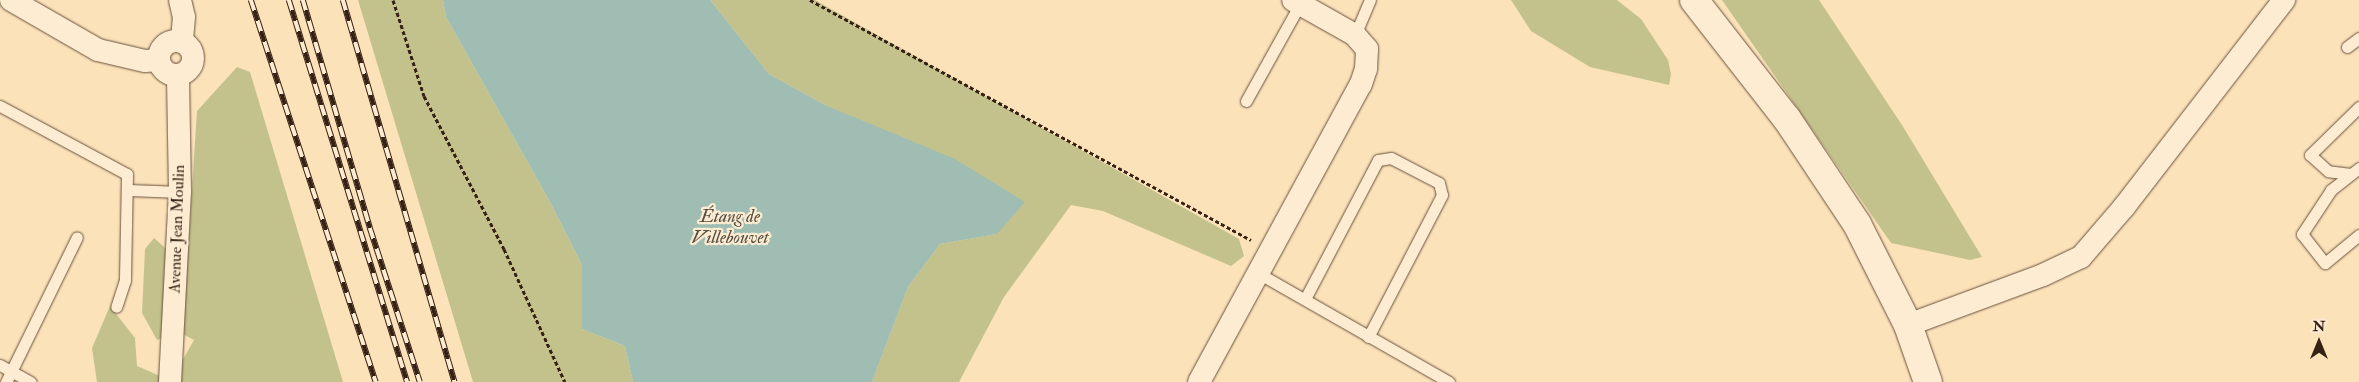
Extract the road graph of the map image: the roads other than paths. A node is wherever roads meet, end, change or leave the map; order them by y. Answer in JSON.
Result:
{"nodes":[{"id":1,"x":11,"y":0,"type":"edge"},
{"id":2,"x":180,"y":0,"type":"edge"},
{"id":3,"x":1370,"y":0,"type":"edge"},
{"id":4,"x":1694,"y":0,"type":"edge"},
{"id":5,"x":2284,"y":0,"type":"edge"},
{"id":6,"x":1297,"y":2,"type":"edge"},
{"id":7,"x":2359,"y":38,"type":"edge"},
{"id":8,"x":182,"y":42,"type":"junction"},
{"id":9,"x":1361,"y":42,"type":"junction"},
{"id":10,"x":2348,"y":48,"type":"dead end"},
{"id":11,"x":159,"y":60,"type":"junction"},
{"id":12,"x":178,"y":76,"type":"junction"},
{"id":13,"x":1246,"y":101,"type":"dead end"},
{"id":14,"x":0,"y":106,"type":"edge"},
{"id":15,"x":2359,"y":107,"type":"edge"},
{"id":16,"x":2355,"y":171,"type":"edge"},
{"id":17,"x":129,"y":190,"type":"junction"},
{"id":18,"x":180,"y":192,"type":"junction"},
{"id":19,"x":2359,"y":235,"type":"edge"},
{"id":20,"x":77,"y":237,"type":"dead end"},
{"id":21,"x":1258,"y":273,"type":"junction"},
{"id":22,"x":1305,"y":299,"type":"junction"},
{"id":23,"x":116,"y":307,"type":"dead end"},
{"id":24,"x":1908,"y":325,"type":"junction"},
{"id":25,"x":1368,"y":336,"type":"junction"},
{"id":26,"x":0,"y":365,"type":"edge"},
{"id":27,"x":9,"y":377,"type":"edge"},
{"id":28,"x":31,"y":382,"type":"edge"},
{"id":29,"x":170,"y":382,"type":"edge"},
{"id":30,"x":1199,"y":382,"type":"edge"},
{"id":31,"x":1450,"y":382,"type":"edge"},
{"id":32,"x":1928,"y":382,"type":"edge"}],
"edges":[{"from":1,"to":11,"type":"street"},
{"from":2,"to":8,"type":"street"},
{"from":3,"to":9,"type":"lane"},
{"from":4,"to":24,"type":"street"},
{"from":5,"to":24,"type":"street"},
{"from":6,"to":9,"type":"street"},
{"from":6,"to":13,"type":"lane"},
{"from":7,"to":10,"type":"lane"},
{"from":8,"to":11,"type":"street"},
{"from":8,"to":12,"type":"street"},
{"from":9,"to":21,"type":"street"},
{"from":11,"to":12,"type":"street"},
{"from":12,"to":18,"type":"street","name":"Avenue Jean Moulin"},
{"from":14,"to":17,"type":"lane"},
{"from":15,"to":16,"type":"lane"},
{"from":16,"to":19,"type":"lane"},
{"from":17,"to":18,"type":"lane"},
{"from":17,"to":23,"type":"lane"},
{"from":18,"to":29,"type":"street","name":"Avenue Jean Moulin"},
{"from":20,"to":27,"type":"lane"},
{"from":21,"to":22,"type":"lane"},
{"from":21,"to":30,"type":"street"},
{"from":22,"to":25,"type":"lane"},
{"from":22,"to":25,"type":"lane"},
{"from":24,"to":32,"type":"street"},
{"from":25,"to":31,"type":"lane"},
{"from":26,"to":27,"type":"lane"},
{"from":27,"to":28,"type":"lane"}]}
